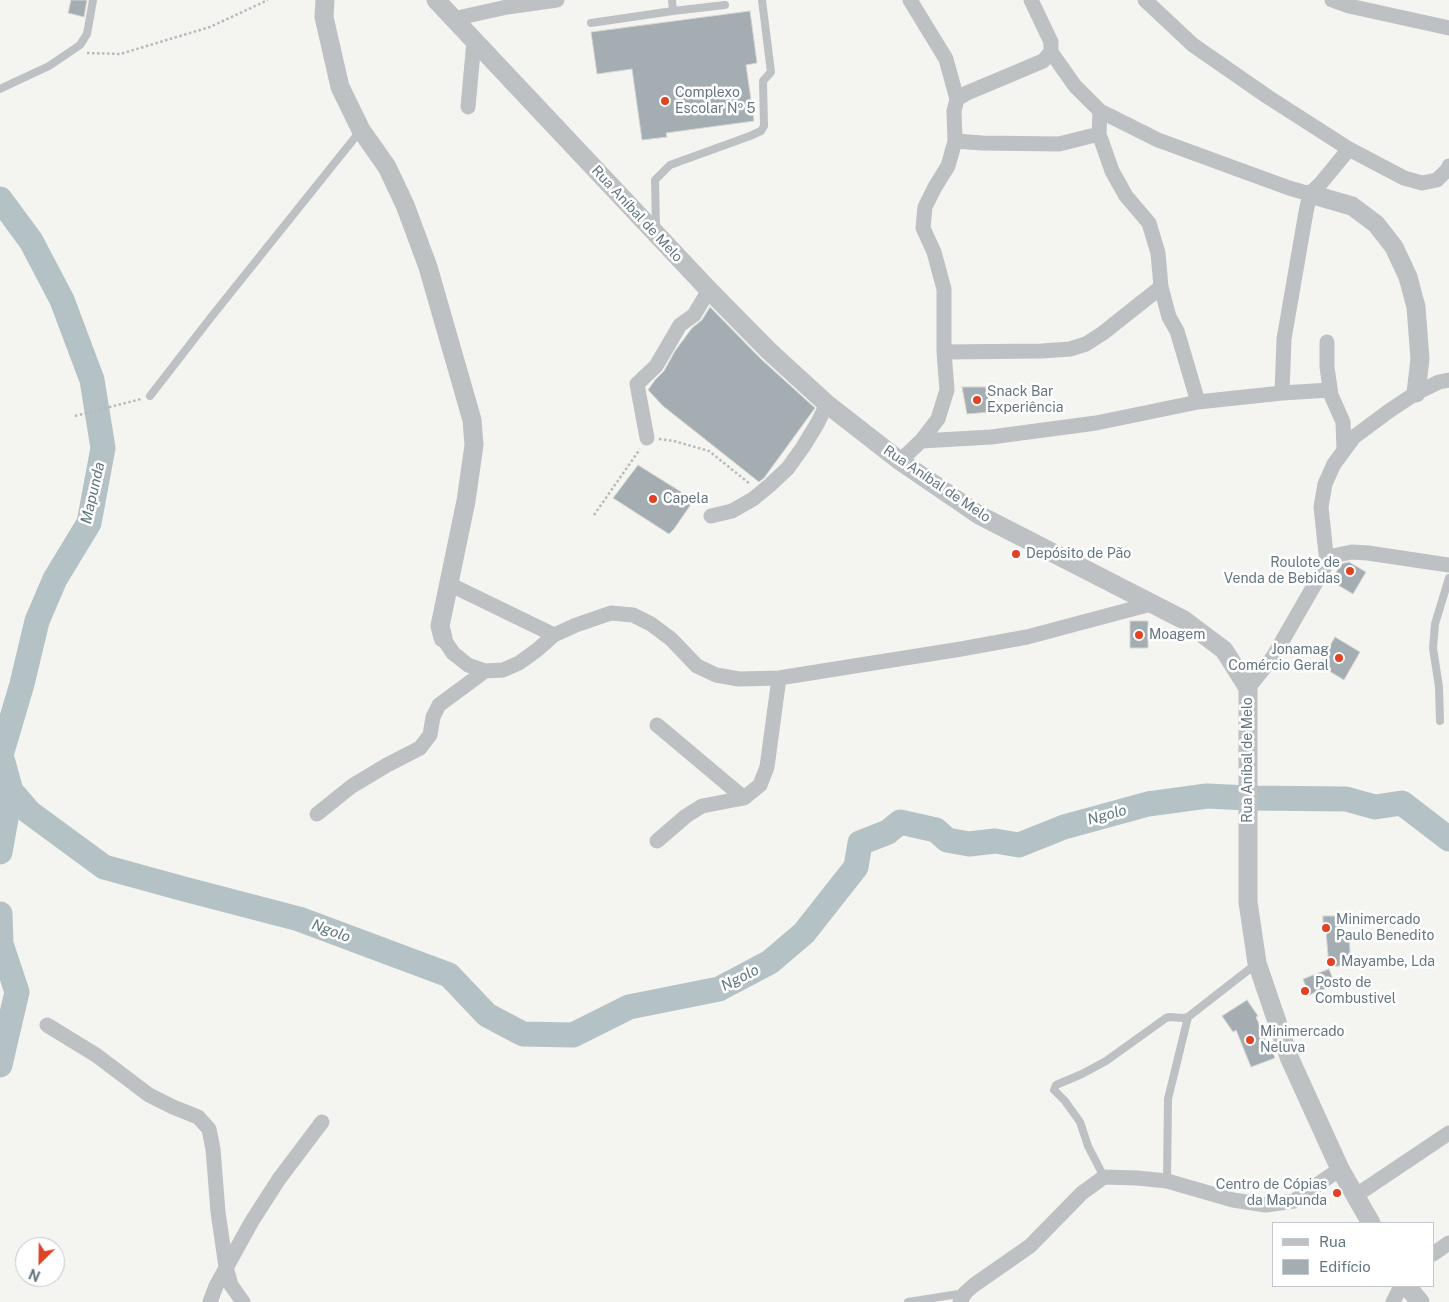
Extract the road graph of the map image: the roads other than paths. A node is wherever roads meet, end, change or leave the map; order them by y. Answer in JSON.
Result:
{"nodes":[{"id":1,"x":93,"y":0,"type":"edge"},
{"id":2,"x":325,"y":0,"type":"edge"},
{"id":3,"x":436,"y":0,"type":"edge"},
{"id":4,"x":557,"y":0,"type":"edge"},
{"id":5,"x":672,"y":0,"type":"edge"},
{"id":6,"x":762,"y":0,"type":"edge"},
{"id":7,"x":910,"y":0,"type":"edge"},
{"id":8,"x":1031,"y":0,"type":"edge"},
{"id":9,"x":1145,"y":0,"type":"edge"},
{"id":10,"x":1332,"y":0,"type":"edge"},
{"id":11,"x":506,"y":4,"type":"edge"},
{"id":12,"x":725,"y":5,"type":"dead end"},
{"id":13,"x":673,"y":11,"type":"junction"},
{"id":14,"x":453,"y":19,"type":"junction"},
{"id":15,"x":591,"y":23,"type":"dead end"},
{"id":16,"x":1449,"y":28,"type":"edge"},
{"id":17,"x":474,"y":41,"type":"junction"},
{"id":18,"x":1051,"y":52,"type":"junction"},
{"id":19,"x":0,"y":88,"type":"edge"},
{"id":20,"x":957,"y":99,"type":"junction"},
{"id":21,"x":468,"y":107,"type":"dead end"},
{"id":22,"x":1100,"y":111,"type":"junction"},
{"id":23,"x":361,"y":130,"type":"junction"},
{"id":24,"x":1099,"y":134,"type":"junction"},
{"id":25,"x":955,"y":141,"type":"junction"},
{"id":26,"x":1349,"y":149,"type":"junction"},
{"id":27,"x":1449,"y":166,"type":"edge"},
{"id":28,"x":1310,"y":194,"type":"junction"},
{"id":29,"x":656,"y":234,"type":"junction"},
{"id":30,"x":1161,"y":286,"type":"junction"},
{"id":31,"x":709,"y":290,"type":"junction"},
{"id":32,"x":1327,"y":342,"type":"dead end"},
{"id":33,"x":944,"y":352,"type":"junction"},
{"id":34,"x":1449,"y":380,"type":"edge"},
{"id":35,"x":1330,"y":390,"type":"junction"},
{"id":36,"x":1282,"y":393,"type":"junction"},
{"id":37,"x":1416,"y":393,"type":"junction"},
{"id":38,"x":150,"y":396,"type":"road end"},
{"id":39,"x":1198,"y":402,"type":"junction"},
{"id":40,"x":827,"y":404,"type":"junction"},
{"id":41,"x":647,"y":438,"type":"road end"},
{"id":42,"x":921,"y":441,"type":"junction"},
{"id":43,"x":1344,"y":450,"type":"junction"},
{"id":44,"x":900,"y":461,"type":"junction"},
{"id":45,"x":711,"y":516,"type":"dead end"},
{"id":46,"x":1327,"y":563,"type":"junction"},
{"id":47,"x":1449,"y":565,"type":"edge"},
{"id":48,"x":1449,"y":578,"type":"edge"},
{"id":49,"x":449,"y":584,"type":"junction"},
{"id":50,"x":1151,"y":604,"type":"junction"},
{"id":51,"x":554,"y":635,"type":"junction"},
{"id":52,"x":443,"y":638,"type":"joint"},
{"id":53,"x":486,"y":671,"type":"junction"},
{"id":54,"x":779,"y":678,"type":"junction"},
{"id":55,"x":1248,"y":688,"type":"junction"},
{"id":56,"x":1440,"y":721,"type":"dead end"},
{"id":57,"x":657,"y":726,"type":"dead end"},
{"id":58,"x":744,"y":798,"type":"junction"},
{"id":59,"x":317,"y":814,"type":"dead end"},
{"id":60,"x":657,"y":841,"type":"dead end"},
{"id":61,"x":1257,"y":963,"type":"junction"},
{"id":62,"x":1188,"y":1017,"type":"junction"},
{"id":63,"x":47,"y":1025,"type":"dead end"},
{"id":64,"x":322,"y":1122,"type":"dead end"},
{"id":65,"x":1449,"y":1133,"type":"edge"},
{"id":66,"x":1340,"y":1169,"type":"junction"},
{"id":67,"x":1104,"y":1177,"type":"junction"},
{"id":68,"x":1167,"y":1182,"type":"junction"},
{"id":69,"x":1355,"y":1196,"type":"junction"},
{"id":70,"x":1370,"y":1222,"type":"edge"},
{"id":71,"x":1449,"y":1242,"type":"edge"},
{"id":72,"x":1434,"y":1253,"type":"edge"},
{"id":73,"x":226,"y":1268,"type":"junction"},
{"id":74,"x":1400,"y":1287,"type":"edge"},
{"id":75,"x":1408,"y":1287,"type":"edge"},
{"id":76,"x":963,"y":1298,"type":"edge"},
{"id":77,"x":210,"y":1302,"type":"edge"},
{"id":78,"x":243,"y":1302,"type":"edge"},
{"id":79,"x":908,"y":1302,"type":"edge"},
{"id":80,"x":1393,"y":1302,"type":"edge"},
{"id":81,"x":1420,"y":1302,"type":"edge"}],
"edges":[{"from":1,"to":19,"type":"lane"},
{"from":2,"to":23,"type":"street"},
{"from":3,"to":14,"type":"street","name":"Rua Aníbal de Melo"},
{"from":4,"to":11,"type":"street"},
{"from":5,"to":13,"type":"lane"},
{"from":6,"to":29,"type":"lane"},
{"from":7,"to":20,"type":"street"},
{"from":8,"to":18,"type":"street"},
{"from":9,"to":26,"type":"street"},
{"from":10,"to":16,"type":"street"},
{"from":11,"to":14,"type":"street"},
{"from":12,"to":13,"type":"lane"},
{"from":13,"to":15,"type":"lane"},
{"from":14,"to":17,"type":"street","name":"Rua Aníbal de Melo"},
{"from":17,"to":21,"type":"street"},
{"from":17,"to":29,"type":"street","name":"Rua Aníbal de Melo"},
{"from":18,"to":20,"type":"street"},
{"from":18,"to":22,"type":"street"},
{"from":20,"to":25,"type":"street"},
{"from":22,"to":24,"type":"street"},
{"from":22,"to":28,"type":"street"},
{"from":23,"to":38,"type":"lane"},
{"from":23,"to":49,"type":"street"},
{"from":24,"to":25,"type":"street"},
{"from":24,"to":30,"type":"street"},
{"from":25,"to":33,"type":"street"},
{"from":26,"to":27,"type":"street"},
{"from":26,"to":28,"type":"street"},
{"from":28,"to":36,"type":"street"},
{"from":28,"to":37,"type":"street"},
{"from":29,"to":31,"type":"street","name":"Rua Aníbal de Melo"},
{"from":30,"to":33,"type":"street"},
{"from":30,"to":39,"type":"street"},
{"from":31,"to":40,"type":"street","name":"Rua Aníbal de Melo"},
{"from":31,"to":41,"type":"street"},
{"from":32,"to":35,"type":"street"},
{"from":33,"to":42,"type":"street"},
{"from":34,"to":37,"type":"street"},
{"from":35,"to":36,"type":"street"},
{"from":35,"to":43,"type":"street"},
{"from":36,"to":39,"type":"street"},
{"from":37,"to":43,"type":"street"},
{"from":39,"to":42,"type":"street"},
{"from":40,"to":44,"type":"street","name":"Rua Aníbal de Melo"},
{"from":40,"to":45,"type":"street"},
{"from":42,"to":44,"type":"street"},
{"from":43,"to":46,"type":"street"},
{"from":44,"to":50,"type":"street","name":"Rua Aníbal de Melo"},
{"from":46,"to":47,"type":"street"},
{"from":46,"to":55,"type":"street"},
{"from":48,"to":56,"type":"lane"},
{"from":49,"to":51,"type":"street"},
{"from":49,"to":52,"type":"street"},
{"from":50,"to":54,"type":"street"},
{"from":50,"to":55,"type":"street","name":"Rua Aníbal de Melo"},
{"from":51,"to":53,"type":"street"},
{"from":51,"to":54,"type":"street"},
{"from":52,"to":53,"type":"street"},
{"from":53,"to":59,"type":"street"},
{"from":54,"to":58,"type":"street"},
{"from":55,"to":61,"type":"street","name":"Rua Aníbal de Melo"},
{"from":57,"to":58,"type":"street"},
{"from":58,"to":60,"type":"street"},
{"from":61,"to":62,"type":"lane"},
{"from":61,"to":66,"type":"street","name":"Rua Aníbal de Melo"},
{"from":62,"to":67,"type":"lane"},
{"from":62,"to":68,"type":"lane"},
{"from":63,"to":73,"type":"street"},
{"from":64,"to":73,"type":"street"},
{"from":65,"to":69,"type":"street"},
{"from":66,"to":68,"type":"street"},
{"from":66,"to":69,"type":"street","name":"Rua Aníbal de Melo"},
{"from":67,"to":68,"type":"street"},
{"from":67,"to":76,"type":"street"},
{"from":69,"to":70,"type":"street","name":"Rua Aníbal de Melo"},
{"from":71,"to":72,"type":"street"},
{"from":73,"to":77,"type":"street"},
{"from":73,"to":78,"type":"street"},
{"from":74,"to":80,"type":"street"},
{"from":75,"to":81,"type":"street"},
{"from":76,"to":79,"type":"lane"}]}
